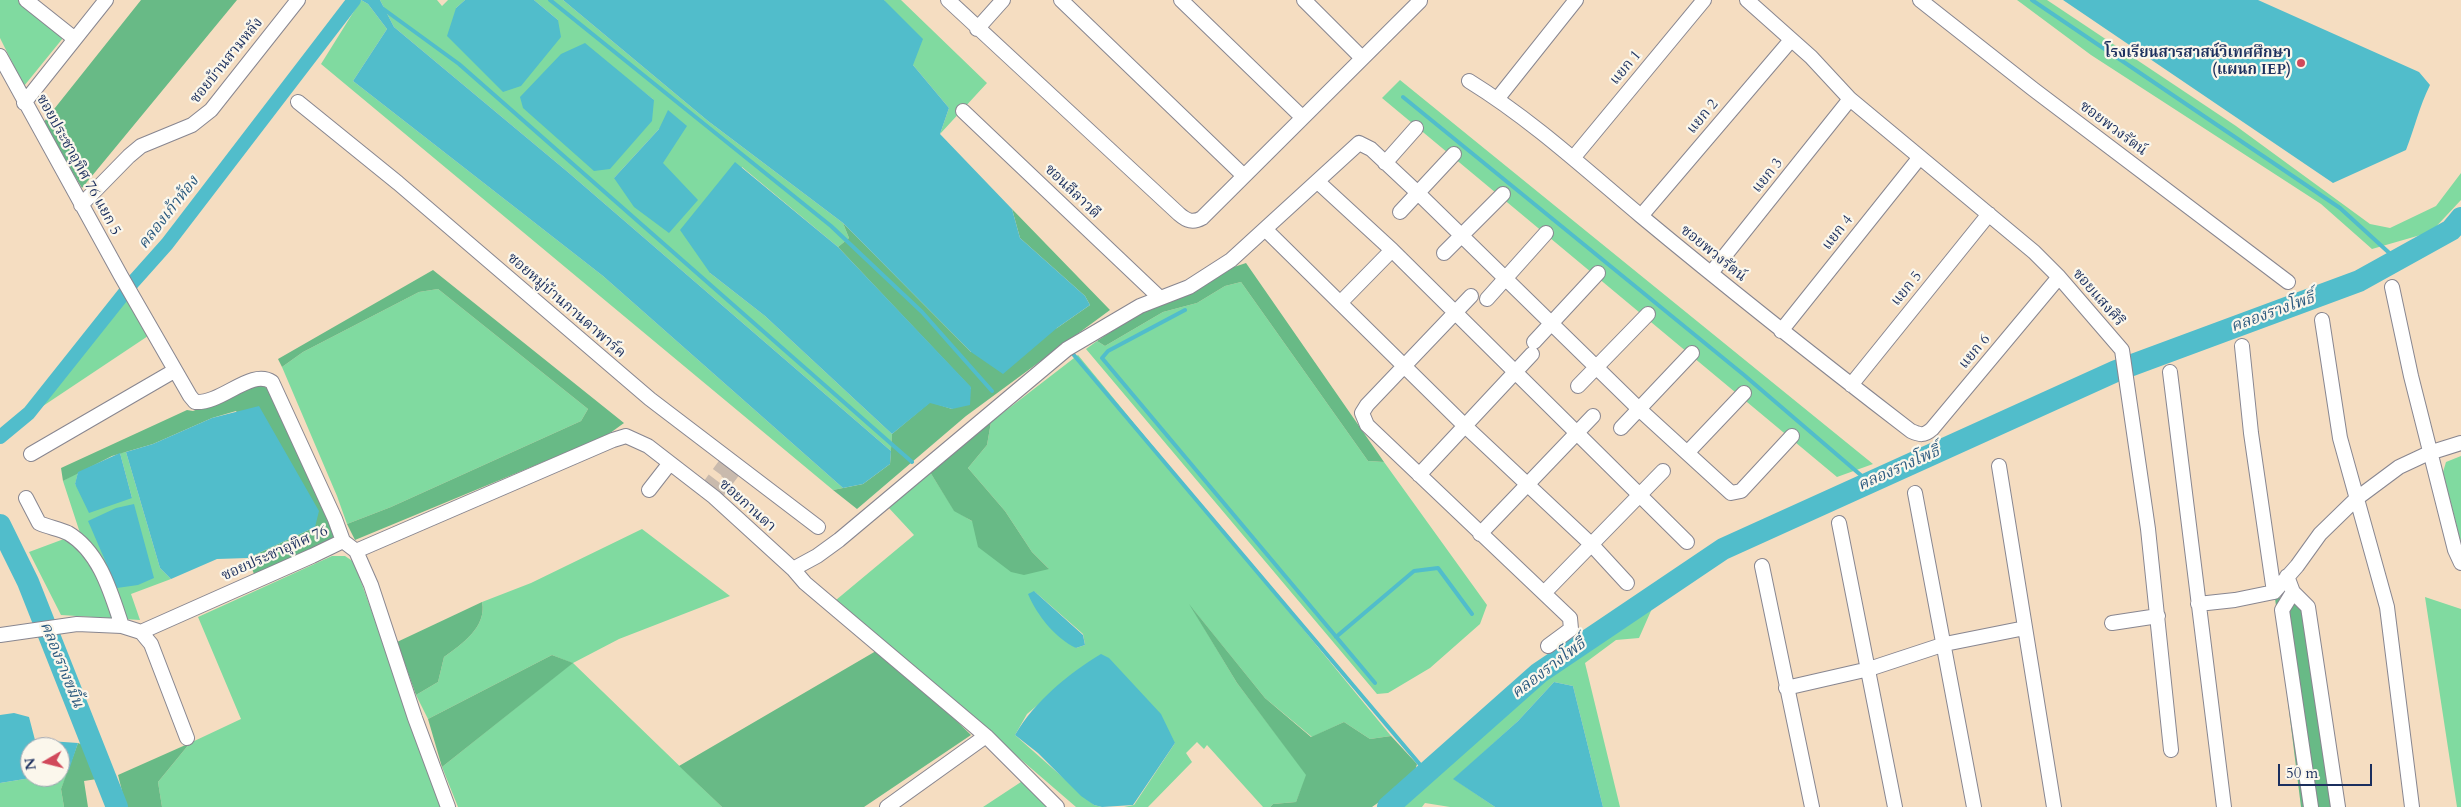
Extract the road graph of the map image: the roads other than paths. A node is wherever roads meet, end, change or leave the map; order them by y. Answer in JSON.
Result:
{"nodes":[{"id":1,"x":26,"y":0,"type":"edge"},
{"id":2,"x":298,"y":0,"type":"edge"},
{"id":3,"x":948,"y":0,"type":"edge"},
{"id":4,"x":1003,"y":0,"type":"edge"},
{"id":5,"x":1061,"y":0,"type":"edge"},
{"id":6,"x":1182,"y":0,"type":"edge"},
{"id":7,"x":1304,"y":0,"type":"edge"},
{"id":8,"x":1576,"y":0,"type":"edge"},
{"id":9,"x":1704,"y":0,"type":"edge"},
{"id":10,"x":1747,"y":0,"type":"edge"},
{"id":11,"x":1920,"y":0,"type":"edge"},
{"id":12,"x":99,"y":2,"type":"edge"},
{"id":13,"x":1422,"y":4,"type":"edge"},
{"id":14,"x":977,"y":30,"type":"junction"},
{"id":15,"x":75,"y":39,"type":"junction"},
{"id":16,"x":1791,"y":40,"type":"junction"},
{"id":17,"x":0,"y":56,"type":"edge"},
{"id":18,"x":1362,"y":58,"type":"junction"},
{"id":19,"x":1470,"y":81,"type":"dead end"},
{"id":20,"x":1498,"y":98,"type":"junction"},
{"id":21,"x":1850,"y":99,"type":"junction"},
{"id":22,"x":298,"y":102,"type":"dead end"},
{"id":23,"x":24,"y":103,"type":"junction"},
{"id":24,"x":963,"y":111,"type":"dead end"},
{"id":25,"x":1302,"y":117,"type":"junction"},
{"id":26,"x":1416,"y":128,"type":"dead end"},
{"id":27,"x":1454,"y":154,"type":"dead end"},
{"id":28,"x":1920,"y":156,"type":"junction"},
{"id":29,"x":1574,"y":157,"type":"junction"},
{"id":30,"x":1385,"y":163,"type":"junction"},
{"id":31,"x":1244,"y":176,"type":"junction"},
{"id":32,"x":1318,"y":182,"type":"junction"},
{"id":33,"x":1419,"y":194,"type":"junction"},
{"id":34,"x":1503,"y":194,"type":"dead end"},
{"id":35,"x":81,"y":205,"type":"junction"},
{"id":36,"x":1400,"y":212,"type":"dead end"},
{"id":37,"x":1989,"y":214,"type":"junction"},
{"id":38,"x":1641,"y":216,"type":"junction"},
{"id":39,"x":1266,"y":230,"type":"junction"},
{"id":40,"x":1546,"y":233,"type":"dead end"},
{"id":41,"x":1462,"y":236,"type":"junction"},
{"id":42,"x":1392,"y":250,"type":"junction"},
{"id":43,"x":1444,"y":253,"type":"dead end"},
{"id":44,"x":1598,"y":273,"type":"dead end"},
{"id":45,"x":1711,"y":273,"type":"junction"},
{"id":46,"x":2059,"y":276,"type":"junction"},
{"id":47,"x":1506,"y":280,"type":"junction"},
{"id":48,"x":2288,"y":282,"type":"dead end"},
{"id":49,"x":2392,"y":287,"type":"dead end"},
{"id":50,"x":1471,"y":296,"type":"dead end"},
{"id":51,"x":1159,"y":297,"type":"junction"},
{"id":52,"x":1487,"y":299,"type":"dead end"},
{"id":53,"x":1340,"y":303,"type":"junction"},
{"id":54,"x":1454,"y":313,"type":"junction"},
{"id":55,"x":1648,"y":314,"type":"dead end"},
{"id":56,"x":2322,"y":320,"type":"dead end"},
{"id":57,"x":1552,"y":322,"type":"junction"},
{"id":58,"x":1782,"y":331,"type":"junction"},
{"id":59,"x":2242,"y":346,"type":"dead end"},
{"id":60,"x":1692,"y":353,"type":"dead end"},
{"id":61,"x":1404,"y":366,"type":"junction"},
{"id":62,"x":1598,"y":367,"type":"junction"},
{"id":63,"x":174,"y":371,"type":"junction"},
{"id":64,"x":2170,"y":372,"type":"dead end"},
{"id":65,"x":1514,"y":373,"type":"junction"},
{"id":66,"x":1851,"y":385,"type":"junction"},
{"id":67,"x":1578,"y":386,"type":"dead end"},
{"id":68,"x":1744,"y":393,"type":"dead end"},
{"id":69,"x":1639,"y":409,"type":"junction"},
{"id":70,"x":1593,"y":416,"type":"dead end"},
{"id":71,"x":1464,"y":425,"type":"junction"},
{"id":72,"x":1621,"y":428,"type":"dead end"},
{"id":73,"x":1911,"y":431,"type":"joint"},
{"id":74,"x":1577,"y":432,"type":"junction"},
{"id":75,"x":1792,"y":436,"type":"dead end"},
{"id":76,"x":2461,"y":443,"type":"edge"},
{"id":77,"x":1687,"y":453,"type":"junction"},
{"id":78,"x":2429,"y":453,"type":"junction"},
{"id":79,"x":31,"y":454,"type":"dead end"},
{"id":80,"x":670,"y":463,"type":"junction"},
{"id":81,"x":1998,"y":466,"type":"dead end"},
{"id":82,"x":1663,"y":472,"type":"dead end"},
{"id":83,"x":1419,"y":475,"type":"junction"},
{"id":84,"x":1527,"y":484,"type":"junction"},
{"id":85,"x":649,"y":490,"type":"dead end"},
{"id":86,"x":1915,"y":493,"type":"dead end"},
{"id":87,"x":1641,"y":495,"type":"junction"},
{"id":88,"x":26,"y":498,"type":"dead end"},
{"id":89,"x":2356,"y":499,"type":"junction"},
{"id":90,"x":1839,"y":522,"type":"dead end"},
{"id":91,"x":818,"y":527,"type":"dead end"},
{"id":92,"x":1480,"y":534,"type":"junction"},
{"id":93,"x":343,"y":541,"type":"junction"},
{"id":94,"x":1686,"y":542,"type":"dead end"},
{"id":95,"x":1592,"y":545,"type":"junction"},
{"id":96,"x":356,"y":551,"type":"junction"},
{"id":97,"x":2461,"y":563,"type":"edge"},
{"id":98,"x":1762,"y":566,"type":"dead end"},
{"id":99,"x":793,"y":570,"type":"junction"},
{"id":100,"x":2287,"y":576,"type":"junction"},
{"id":101,"x":1627,"y":583,"type":"dead end"},
{"id":102,"x":2274,"y":592,"type":"junction"},
{"id":103,"x":2293,"y":592,"type":"junction"},
{"id":104,"x":1544,"y":593,"type":"junction"},
{"id":105,"x":2198,"y":604,"type":"junction"},
{"id":106,"x":2158,"y":616,"type":"junction"},
{"id":107,"x":2112,"y":623,"type":"dead end"},
{"id":108,"x":122,"y":626,"type":"junction"},
{"id":109,"x":2025,"y":628,"type":"junction"},
{"id":110,"x":141,"y":632,"type":"junction"},
{"id":111,"x":0,"y":635,"type":"edge"},
{"id":112,"x":1945,"y":644,"type":"junction"},
{"id":113,"x":1548,"y":646,"type":"dead end"},
{"id":114,"x":1869,"y":668,"type":"junction"},
{"id":115,"x":1786,"y":688,"type":"junction"},
{"id":116,"x":986,"y":736,"type":"junction"},
{"id":117,"x":187,"y":738,"type":"dead end"},
{"id":118,"x":2170,"y":750,"type":"dead end"},
{"id":119,"x":448,"y":807,"type":"edge"},
{"id":120,"x":887,"y":807,"type":"edge"},
{"id":121,"x":1057,"y":807,"type":"edge"},
{"id":122,"x":1812,"y":807,"type":"edge"},
{"id":123,"x":1895,"y":807,"type":"edge"},
{"id":124,"x":1974,"y":807,"type":"edge"},
{"id":125,"x":2054,"y":807,"type":"edge"},
{"id":126,"x":2224,"y":807,"type":"edge"},
{"id":127,"x":2311,"y":807,"type":"edge"},
{"id":128,"x":2338,"y":807,"type":"edge"},
{"id":129,"x":2412,"y":807,"type":"edge"}],
"edges":[{"from":1,"to":15,"type":"street"},
{"from":2,"to":35,"type":"street","name":"ซอยบ้านสามหลัง"},
{"from":3,"to":14,"type":"street"},
{"from":4,"to":14,"type":"street"},
{"from":5,"to":31,"type":"street"},
{"from":6,"to":25,"type":"street"},
{"from":7,"to":18,"type":"street"},
{"from":8,"to":20,"type":"street"},
{"from":9,"to":29,"type":"street","name":"แยก 1"},
{"from":10,"to":16,"type":"street","name":"ซอยแสงศิริ"},
{"from":11,"to":48,"type":"street","name":"ซอยพวงรัตน์"},
{"from":12,"to":15,"type":"street"},
{"from":13,"to":18,"type":"street"},
{"from":14,"to":31,"type":"street"},
{"from":15,"to":23,"type":"street"},
{"from":16,"to":21,"type":"street","name":"ซอยแสงศิริ"},
{"from":16,"to":38,"type":"street","name":"แยก 2"},
{"from":17,"to":23,"type":"street","name":"ซอยประชาอุทิศ 76 แยก 5"},
{"from":18,"to":25,"type":"street"},
{"from":19,"to":20,"type":"street","name":"ซอยพวงรัตน์"},
{"from":20,"to":29,"type":"street","name":"ซอยพวงรัตน์"},
{"from":21,"to":28,"type":"street","name":"ซอยแสงศิริ"},
{"from":21,"to":45,"type":"street","name":"แยก 3"},
{"from":22,"to":91,"type":"street","name":"ซอยหมู่บ้านกานดาพาร์ค"},
{"from":23,"to":35,"type":"street","name":"ซอยประชาอุทิศ 76 แยก 5"},
{"from":24,"to":51,"type":"street","name":"ซอนลีลาวดี"},
{"from":25,"to":31,"type":"street"},
{"from":26,"to":30,"type":"street"},
{"from":27,"to":33,"type":"street"},
{"from":28,"to":37,"type":"street","name":"ซอยแสงศิริ"},
{"from":28,"to":58,"type":"street","name":"แยก 4"},
{"from":29,"to":38,"type":"street","name":"ซอยพวงรัตน์"},
{"from":30,"to":32,"type":"street"},
{"from":30,"to":33,"type":"street"},
{"from":32,"to":39,"type":"street"},
{"from":32,"to":42,"type":"street"},
{"from":33,"to":36,"type":"street"},
{"from":33,"to":41,"type":"street"},
{"from":34,"to":41,"type":"street"},
{"from":35,"to":63,"type":"street","name":"ซอยประชาอุทิศ 76 แยก 5"},
{"from":37,"to":46,"type":"street","name":"ซอยแสงศิริ"},
{"from":37,"to":66,"type":"street","name":"แยก 5"},
{"from":38,"to":45,"type":"street","name":"ซอยพวงรัตน์"},
{"from":39,"to":51,"type":"street"},
{"from":39,"to":53,"type":"street"},
{"from":40,"to":47,"type":"street"},
{"from":41,"to":43,"type":"street"},
{"from":41,"to":47,"type":"street"},
{"from":42,"to":53,"type":"street"},
{"from":42,"to":54,"type":"street"},
{"from":44,"to":57,"type":"street"},
{"from":45,"to":58,"type":"street","name":"ซอยพวงรัตน์"},
{"from":46,"to":73,"type":"street","name":"แยก 6"},
{"from":46,"to":106,"type":"street","name":"ซอยแสงศิริ"},
{"from":47,"to":52,"type":"street"},
{"from":47,"to":57,"type":"street"},
{"from":49,"to":78,"type":"street"},
{"from":50,"to":54,"type":"street"},
{"from":51,"to":99,"type":"street"},
{"from":53,"to":61,"type":"street"},
{"from":54,"to":61,"type":"street"},
{"from":54,"to":65,"type":"street"},
{"from":55,"to":62,"type":"street"},
{"from":56,"to":89,"type":"street"},
{"from":57,"to":62,"type":"street"},
{"from":57,"to":65,"type":"street"},
{"from":58,"to":66,"type":"street","name":"ซอยพวงรัตน์"},
{"from":59,"to":102,"type":"street"},
{"from":60,"to":69,"type":"street"},
{"from":61,"to":71,"type":"street"},
{"from":61,"to":83,"type":"street"},
{"from":62,"to":67,"type":"street"},
{"from":62,"to":69,"type":"street"},
{"from":63,"to":79,"type":"street"},
{"from":63,"to":93,"type":"street","name":"ซอยประชาอุทิศ 76 แยก 5"},
{"from":64,"to":105,"type":"street"},
{"from":65,"to":71,"type":"street"},
{"from":65,"to":74,"type":"street"},
{"from":66,"to":73,"type":"street","name":"ซอยพวงรัตน์"},
{"from":68,"to":77,"type":"street"},
{"from":69,"to":72,"type":"street"},
{"from":69,"to":77,"type":"street"},
{"from":70,"to":74,"type":"street"},
{"from":71,"to":83,"type":"street"},
{"from":71,"to":84,"type":"street"},
{"from":74,"to":84,"type":"street"},
{"from":74,"to":87,"type":"street"},
{"from":75,"to":77,"type":"street"},
{"from":76,"to":78,"type":"street"},
{"from":78,"to":89,"type":"street"},
{"from":78,"to":97,"type":"street"},
{"from":80,"to":85,"type":"street"},
{"from":80,"to":96,"type":"street","name":"ซอยกานดา"},
{"from":80,"to":99,"type":"street","name":"ซอยกานดา"},
{"from":81,"to":109,"type":"street"},
{"from":82,"to":87,"type":"street"},
{"from":83,"to":92,"type":"street"},
{"from":84,"to":92,"type":"street"},
{"from":84,"to":95,"type":"street"},
{"from":86,"to":112,"type":"street"},
{"from":87,"to":94,"type":"street"},
{"from":87,"to":95,"type":"street"},
{"from":88,"to":108,"type":"street"},
{"from":89,"to":100,"type":"street"},
{"from":89,"to":129,"type":"street"},
{"from":90,"to":114,"type":"street"},
{"from":92,"to":104,"type":"street"},
{"from":93,"to":96,"type":"street","name":"ซอยประชาอุทิศ 76"},
{"from":93,"to":110,"type":"street","name":"ซอยประชาอุทิศ 76"},
{"from":95,"to":101,"type":"street"},
{"from":95,"to":104,"type":"street"},
{"from":96,"to":119,"type":"street"},
{"from":98,"to":115,"type":"street"},
{"from":99,"to":116,"type":"street","name":"ซอยกานดา"},
{"from":100,"to":102,"type":"street"},
{"from":100,"to":103,"type":"street"},
{"from":102,"to":105,"type":"street"},
{"from":103,"to":127,"type":"street"},
{"from":103,"to":128,"type":"street"},
{"from":104,"to":113,"type":"street"},
{"from":105,"to":126,"type":"street"},
{"from":106,"to":107,"type":"street"},
{"from":106,"to":118,"type":"street","name":"ซอยแสงศิริ"},
{"from":108,"to":110,"type":"street"},
{"from":108,"to":111,"type":"street"},
{"from":109,"to":112,"type":"street"},
{"from":109,"to":125,"type":"street"},
{"from":110,"to":117,"type":"street"},
{"from":112,"to":114,"type":"street"},
{"from":112,"to":124,"type":"street"},
{"from":114,"to":115,"type":"street"},
{"from":114,"to":123,"type":"street"},
{"from":115,"to":122,"type":"street"},
{"from":116,"to":120,"type":"street"},
{"from":116,"to":121,"type":"street","name":"ซอยกานดา"}]}
